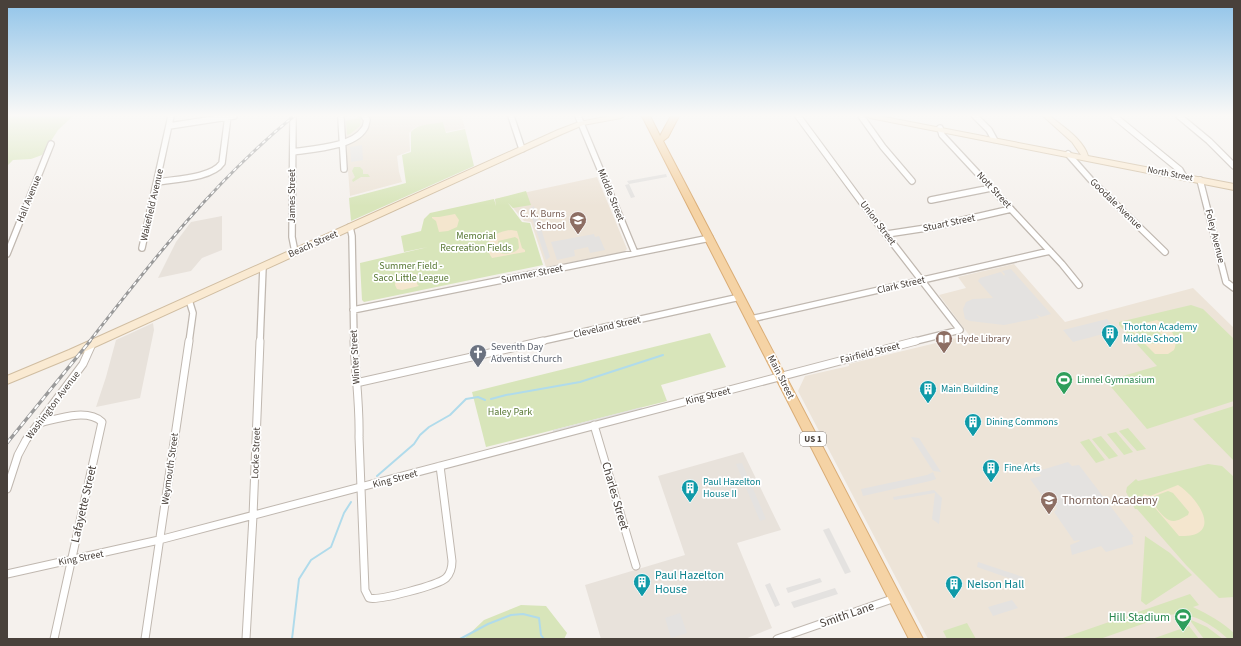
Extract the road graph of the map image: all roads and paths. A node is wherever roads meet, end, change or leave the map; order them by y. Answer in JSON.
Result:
{"nodes":[{"id":1,"x":50,"y":146,"type":"edge"},
{"id":2,"x":165,"y":146,"type":"edge"},
{"id":3,"x":225,"y":146,"type":"edge"},
{"id":4,"x":293,"y":146,"type":"edge"},
{"id":5,"x":326,"y":146,"type":"edge"},
{"id":6,"x":343,"y":146,"type":"edge"},
{"id":7,"x":520,"y":146,"type":"edge"},
{"id":8,"x":527,"y":146,"type":"edge"},
{"id":9,"x":590,"y":146,"type":"edge"},
{"id":10,"x":662,"y":146,"type":"edge"},
{"id":11,"x":821,"y":146,"type":"edge"},
{"id":12,"x":884,"y":146,"type":"edge"},
{"id":13,"x":952,"y":146,"type":"edge"},
{"id":14,"x":1029,"y":146,"type":"edge"},
{"id":15,"x":1079,"y":146,"type":"edge"},
{"id":16,"x":1151,"y":146,"type":"edge"},
{"id":17,"x":1214,"y":146,"type":"edge"},
{"id":18,"x":522,"y":149,"type":"junction"},
{"id":19,"x":293,"y":152,"type":"junction"},
{"id":20,"x":1068,"y":154,"type":"junction"},
{"id":21,"x":1085,"y":157,"type":"junction"},
{"id":22,"x":1234,"y":166,"type":"edge"},
{"id":23,"x":344,"y":169,"type":"dead end"},
{"id":24,"x":1184,"y":177,"type":"junction"},
{"id":25,"x":1200,"y":180,"type":"junction"},
{"id":26,"x":912,"y":181,"type":"dead end"},
{"id":27,"x":158,"y":182,"type":"junction"},
{"id":28,"x":1234,"y":187,"type":"edge"},
{"id":29,"x":991,"y":188,"type":"junction"},
{"id":30,"x":931,"y":200,"type":"dead end"},
{"id":31,"x":1011,"y":209,"type":"junction"},
{"id":32,"x":350,"y":227,"type":"junction"},
{"id":33,"x":887,"y":234,"type":"junction"},
{"id":34,"x":710,"y":238,"type":"junction"},
{"id":35,"x":142,"y":248,"type":"dead end"},
{"id":36,"x":1050,"y":251,"type":"junction"},
{"id":37,"x":295,"y":252,"type":"junction"},
{"id":38,"x":1165,"y":252,"type":"dead end"},
{"id":39,"x":635,"y":253,"type":"junction"},
{"id":40,"x":7,"y":254,"type":"edge"},
{"id":41,"x":263,"y":267,"type":"junction"},
{"id":42,"x":922,"y":280,"type":"junction"},
{"id":43,"x":1079,"y":285,"type":"dead end"},
{"id":44,"x":1234,"y":288,"type":"edge"},
{"id":45,"x":740,"y":297,"type":"junction"},
{"id":46,"x":189,"y":300,"type":"junction"},
{"id":47,"x":353,"y":310,"type":"junction"},
{"id":48,"x":751,"y":319,"type":"junction"},
{"id":49,"x":960,"y":330,"type":"joint"},
{"id":50,"x":92,"y":344,"type":"junction"},
{"id":51,"x":782,"y":378,"type":"junction"},
{"id":52,"x":7,"y":380,"type":"edge"},
{"id":53,"x":356,"y":383,"type":"junction"},
{"id":54,"x":39,"y":423,"type":"junction"},
{"id":55,"x":594,"y":425,"type":"junction"},
{"id":56,"x":440,"y":466,"type":"junction"},
{"id":57,"x":361,"y":488,"type":"junction"},
{"id":58,"x":7,"y":489,"type":"edge"},
{"id":59,"x":253,"y":516,"type":"junction"},
{"id":60,"x":159,"y":540,"type":"junction"},
{"id":61,"x":71,"y":561,"type":"junction"},
{"id":62,"x":636,"y":566,"type":"dead end"},
{"id":63,"x":7,"y":574,"type":"edge"},
{"id":64,"x":895,"y":598,"type":"junction"},
{"id":65,"x":54,"y":639,"type":"edge"},
{"id":66,"x":146,"y":639,"type":"edge"},
{"id":67,"x":246,"y":639,"type":"edge"},
{"id":68,"x":776,"y":639,"type":"edge"},
{"id":69,"x":916,"y":639,"type":"edge"}],
"edges":[{"from":1,"to":40,"type":"street","name":"Hall Avenue"},
{"from":2,"to":27,"type":"street","name":"Wakefield Avenue"},
{"from":3,"to":27,"type":"street"},
{"from":4,"to":19,"type":"street","name":"James Street"},
{"from":5,"to":19,"type":"street"},
{"from":6,"to":23,"type":"street"},
{"from":7,"to":18,"type":"street"},
{"from":8,"to":18,"type":"main road","name":"Beach Street"},
{"from":9,"to":39,"type":"street","name":"Middle Street"},
{"from":10,"to":34,"type":"main road","name":"Main Street","number":"US 1"},
{"from":11,"to":33,"type":"street","name":"Union Street"},
{"from":12,"to":26,"type":"street"},
{"from":13,"to":29,"type":"street","name":"Nott Street"},
{"from":14,"to":20,"type":"main road","name":"North Street"},
{"from":15,"to":21,"type":"main road"},
{"from":16,"to":24,"type":"street"},
{"from":17,"to":22,"type":"street"},
{"from":18,"to":32,"type":"main road","name":"Beach Street"},
{"from":19,"to":37,"type":"street","name":"James Street"},
{"from":20,"to":21,"type":"main road","name":"North Street"},
{"from":20,"to":38,"type":"street","name":"Goodale Avenue"},
{"from":21,"to":24,"type":"main road","name":"North Street"},
{"from":24,"to":25,"type":"main road","name":"North Street"},
{"from":25,"to":28,"type":"main road","name":"North Street"},
{"from":25,"to":44,"type":"street","name":"Foley Avenue"},
{"from":27,"to":35,"type":"street","name":"Wakefield Avenue"},
{"from":29,"to":30,"type":"street"},
{"from":29,"to":31,"type":"street","name":"Nott Street"},
{"from":31,"to":33,"type":"street","name":"Stuart Street"},
{"from":31,"to":36,"type":"street","name":"Nott Street"},
{"from":32,"to":37,"type":"main road","name":"Beach Street"},
{"from":32,"to":47,"type":"street","name":"Winter Street"},
{"from":33,"to":42,"type":"street","name":"Union Street"},
{"from":34,"to":39,"type":"street","name":"Summer Street"},
{"from":34,"to":45,"type":"main road","name":"Main Street","number":"US 1"},
{"from":36,"to":42,"type":"street","name":"Clark Street"},
{"from":36,"to":43,"type":"street","name":"Nott Street"},
{"from":37,"to":41,"type":"main road","name":"Beach Street"},
{"from":39,"to":47,"type":"street","name":"Summer Street"},
{"from":41,"to":46,"type":"main road","name":"Beach Street"},
{"from":41,"to":59,"type":"street","name":"Locke Street"},
{"from":42,"to":48,"type":"street","name":"Clark Street"},
{"from":42,"to":49,"type":"street","name":"Union Street"},
{"from":45,"to":48,"type":"main road","name":"Main Street","number":"US 1"},
{"from":45,"to":53,"type":"street","name":"Cleveland Street"},
{"from":46,"to":50,"type":"main road","name":"Beach Street"},
{"from":46,"to":60,"type":"street","name":"Weymouth Street"},
{"from":47,"to":53,"type":"street","name":"Winter Street"},
{"from":48,"to":51,"type":"main road","name":"Main Street","number":"US 1"},
{"from":49,"to":51,"type":"street","name":"Fairfield Street"},
{"from":50,"to":52,"type":"main road","name":"Beach Street"},
{"from":50,"to":54,"type":"street","name":"Washington Avenue"},
{"from":51,"to":55,"type":"street","name":"King Street"},
{"from":51,"to":64,"type":"main road","name":"Main Street","number":"US 1"},
{"from":53,"to":57,"type":"street","name":"Winter Street"},
{"from":54,"to":58,"type":"street","name":"Washington Avenue"},
{"from":54,"to":61,"type":"street","name":"Lafayette Street"},
{"from":55,"to":56,"type":"street","name":"King Street"},
{"from":55,"to":62,"type":"street","name":"Charles Street"},
{"from":56,"to":57,"type":"street","name":"King Street"},
{"from":56,"to":57,"type":"street","name":"Winter Street"},
{"from":57,"to":59,"type":"street","name":"King Street"},
{"from":59,"to":60,"type":"street","name":"King Street"},
{"from":59,"to":67,"type":"street","name":"Locke Street"},
{"from":60,"to":61,"type":"street","name":"King Street"},
{"from":60,"to":66,"type":"street","name":"Weymouth Street"},
{"from":61,"to":63,"type":"street","name":"King Street"},
{"from":61,"to":65,"type":"street","name":"Lafayette Street"},
{"from":64,"to":68,"type":"street","name":"Smith Lane"},
{"from":64,"to":69,"type":"main road","name":"Main Street","number":"US 1"}]}
